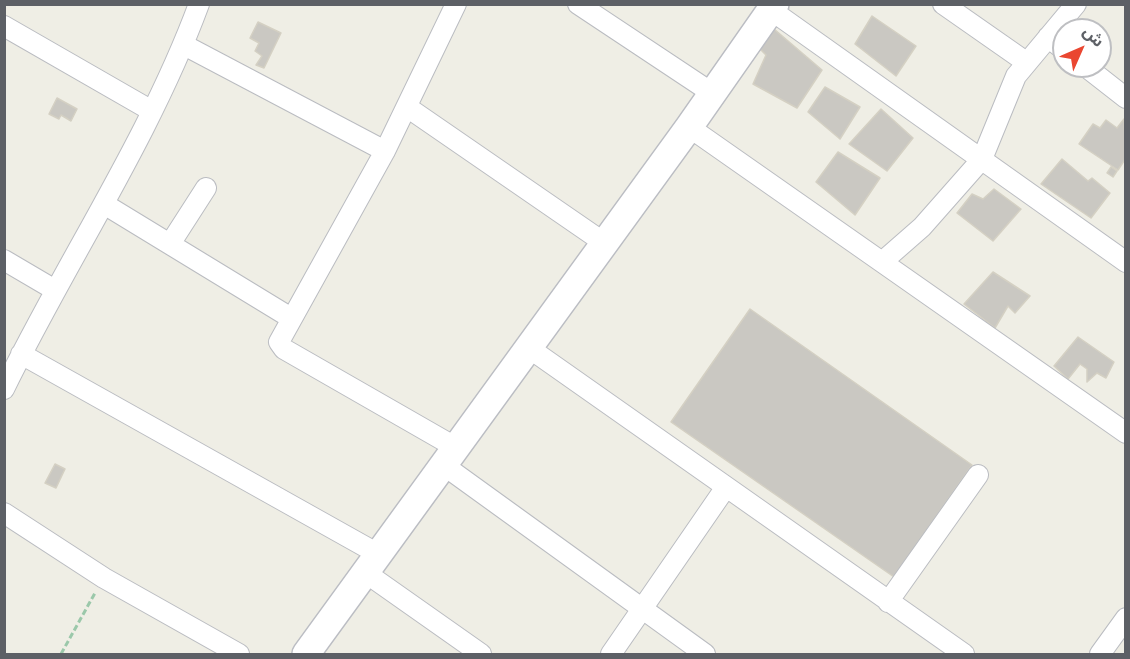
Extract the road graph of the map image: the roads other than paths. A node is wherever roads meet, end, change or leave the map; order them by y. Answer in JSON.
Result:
{"nodes":[{"id":1,"x":199,"y":4,"type":"edge"},
{"id":2,"x":456,"y":4,"type":"edge"},
{"id":3,"x":578,"y":4,"type":"edge"},
{"id":4,"x":943,"y":4,"type":"edge"},
{"id":5,"x":1076,"y":4,"type":"edge"},
{"id":6,"x":773,"y":7,"type":"edge"},
{"id":7,"x":4,"y":26,"type":"edge"},
{"id":8,"x":1048,"y":37,"type":"junction"},
{"id":9,"x":1052,"y":40,"type":"edge"},
{"id":10,"x":184,"y":45,"type":"junction"},
{"id":11,"x":1026,"y":62,"type":"junction"},
{"id":12,"x":1100,"y":78,"type":"edge"},
{"id":13,"x":712,"y":93,"type":"junction"},
{"id":14,"x":1125,"y":98,"type":"edge"},
{"id":15,"x":407,"y":107,"type":"junction"},
{"id":16,"x":152,"y":111,"type":"junction"},
{"id":17,"x":689,"y":127,"type":"junction"},
{"id":18,"x":385,"y":151,"type":"junction"},
{"id":19,"x":982,"y":159,"type":"junction"},
{"id":20,"x":206,"y":188,"type":"dead end"},
{"id":21,"x":104,"y":204,"type":"junction"},
{"id":22,"x":603,"y":242,"type":"junction"},
{"id":23,"x":170,"y":244,"type":"junction"},
{"id":24,"x":4,"y":260,"type":"edge"},
{"id":25,"x":882,"y":262,"type":"junction"},
{"id":26,"x":1125,"y":262,"type":"edge"},
{"id":27,"x":55,"y":290,"type":"junction"},
{"id":28,"x":291,"y":318,"type":"junction"},
{"id":29,"x":528,"y":348,"type":"junction"},
{"id":30,"x":21,"y":354,"type":"junction"},
{"id":31,"x":4,"y":389,"type":"edge"},
{"id":32,"x":1125,"y":434,"type":"edge"},
{"id":33,"x":449,"y":455,"type":"junction"},
{"id":34,"x":978,"y":475,"type":"dead end"},
{"id":35,"x":726,"y":487,"type":"junction"},
{"id":36,"x":4,"y":513,"type":"edge"},
{"id":37,"x":373,"y":564,"type":"junction"},
{"id":38,"x":888,"y":602,"type":"junction"},
{"id":39,"x":642,"y":610,"type":"junction"},
{"id":40,"x":1125,"y":618,"type":"edge"},
{"id":41,"x":239,"y":654,"type":"edge"},
{"id":42,"x":306,"y":654,"type":"edge"},
{"id":43,"x":481,"y":654,"type":"edge"},
{"id":44,"x":611,"y":654,"type":"edge"},
{"id":45,"x":705,"y":654,"type":"edge"},
{"id":46,"x":964,"y":654,"type":"edge"},
{"id":47,"x":1100,"y":654,"type":"edge"}],
"edges":[{"from":1,"to":10,"type":"street"},
{"from":2,"to":15,"type":"street"},
{"from":3,"to":13,"type":"street"},
{"from":4,"to":11,"type":"street"},
{"from":5,"to":8,"type":"street"},
{"from":6,"to":13,"type":"street"},
{"from":6,"to":19,"type":"street"},
{"from":7,"to":16,"type":"street"},
{"from":8,"to":9,"type":"street"},
{"from":8,"to":11,"type":"street"},
{"from":10,"to":16,"type":"street"},
{"from":10,"to":18,"type":"street"},
{"from":11,"to":19,"type":"street"},
{"from":12,"to":14,"type":"street"},
{"from":13,"to":17,"type":"street"},
{"from":15,"to":18,"type":"street"},
{"from":15,"to":22,"type":"street"},
{"from":16,"to":21,"type":"street"},
{"from":17,"to":22,"type":"street"},
{"from":17,"to":25,"type":"street"},
{"from":18,"to":28,"type":"street"},
{"from":19,"to":25,"type":"street"},
{"from":19,"to":26,"type":"street"},
{"from":20,"to":23,"type":"street"},
{"from":21,"to":23,"type":"street"},
{"from":21,"to":27,"type":"street"},
{"from":22,"to":29,"type":"street"},
{"from":23,"to":28,"type":"street"},
{"from":24,"to":27,"type":"street"},
{"from":25,"to":32,"type":"street"},
{"from":27,"to":30,"type":"street"},
{"from":28,"to":33,"type":"street"},
{"from":29,"to":33,"type":"street"},
{"from":29,"to":35,"type":"street"},
{"from":30,"to":31,"type":"street"},
{"from":30,"to":37,"type":"street"},
{"from":33,"to":37,"type":"street"},
{"from":33,"to":39,"type":"street"},
{"from":34,"to":38,"type":"street"},
{"from":35,"to":38,"type":"street"},
{"from":35,"to":39,"type":"street"},
{"from":36,"to":41,"type":"street"},
{"from":37,"to":42,"type":"street"},
{"from":37,"to":43,"type":"street"},
{"from":38,"to":46,"type":"street"},
{"from":39,"to":44,"type":"street"},
{"from":39,"to":45,"type":"street"},
{"from":40,"to":47,"type":"street"}]}
